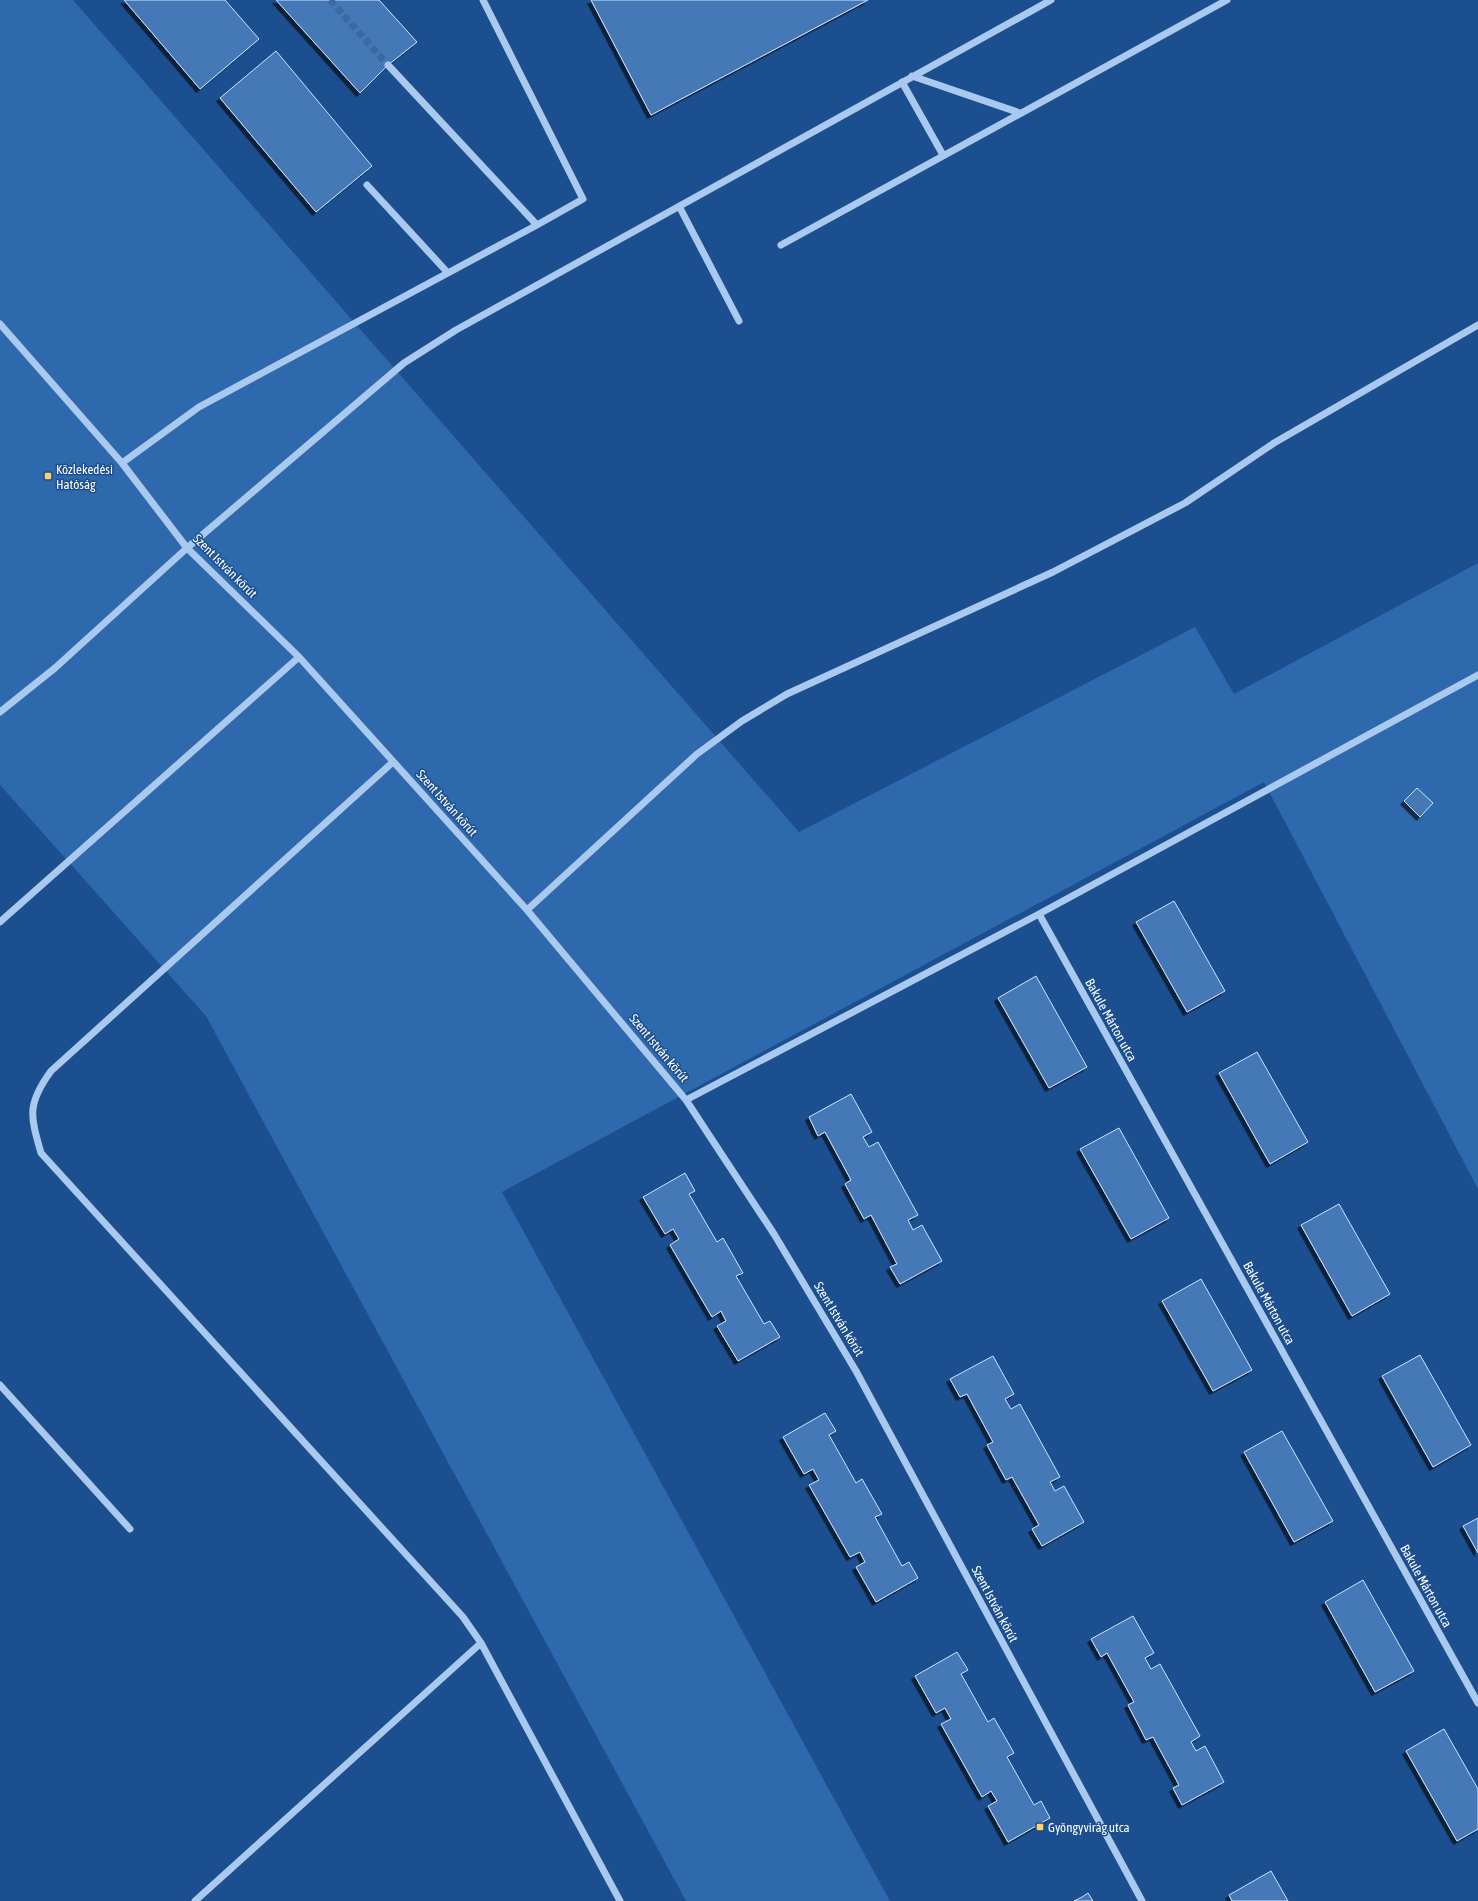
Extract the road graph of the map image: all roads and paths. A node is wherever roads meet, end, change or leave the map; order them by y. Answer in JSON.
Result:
{"nodes":[{"id":1,"x":483,"y":0,"type":"edge"},
{"id":2,"x":1051,"y":0,"type":"edge"},
{"id":3,"x":1227,"y":0,"type":"edge"},
{"id":4,"x":388,"y":65,"type":"tunnel mouth"},
{"id":5,"x":912,"y":76,"type":"junction"},
{"id":6,"x":902,"y":82,"type":"junction"},
{"id":7,"x":1020,"y":113,"type":"junction"},
{"id":8,"x":943,"y":155,"type":"junction"},
{"id":9,"x":367,"y":184,"type":"dead end"},
{"id":10,"x":679,"y":206,"type":"junction"},
{"id":11,"x":537,"y":225,"type":"junction"},
{"id":12,"x":781,"y":245,"type":"dead end"},
{"id":13,"x":448,"y":273,"type":"junction"},
{"id":14,"x":739,"y":321,"type":"dead end"},
{"id":15,"x":0,"y":324,"type":"edge"},
{"id":16,"x":1478,"y":325,"type":"edge"},
{"id":17,"x":122,"y":464,"type":"junction"},
{"id":18,"x":187,"y":548,"type":"junction"},
{"id":19,"x":299,"y":657,"type":"junction"},
{"id":20,"x":1478,"y":675,"type":"edge"},
{"id":21,"x":0,"y":712,"type":"edge"},
{"id":22,"x":393,"y":762,"type":"junction"},
{"id":23,"x":527,"y":910,"type":"junction"},
{"id":24,"x":1039,"y":914,"type":"junction"},
{"id":25,"x":0,"y":922,"type":"edge"},
{"id":26,"x":686,"y":1100,"type":"junction"},
{"id":27,"x":0,"y":1385,"type":"edge"},
{"id":28,"x":130,"y":1529,"type":"dead end"},
{"id":29,"x":481,"y":1643,"type":"junction"},
{"id":30,"x":1478,"y":1703,"type":"edge"},
{"id":31,"x":194,"y":1901,"type":"edge"},
{"id":32,"x":620,"y":1901,"type":"edge"},
{"id":33,"x":1142,"y":1901,"type":"edge"}],
"edges":[{"from":1,"to":11,"type":"street"},
{"from":2,"to":5,"type":"street"},
{"from":3,"to":7,"type":"street"},
{"from":4,"to":11,"type":"street"},
{"from":5,"to":6,"type":"street"},
{"from":5,"to":7,"type":"street"},
{"from":6,"to":8,"type":"street"},
{"from":6,"to":10,"type":"street"},
{"from":7,"to":8,"type":"street"},
{"from":8,"to":12,"type":"street"},
{"from":9,"to":13,"type":"street"},
{"from":10,"to":14,"type":"street"},
{"from":10,"to":18,"type":"street"},
{"from":11,"to":13,"type":"street"},
{"from":13,"to":17,"type":"street"},
{"from":15,"to":17,"type":"street","name":"Szent István körút"},
{"from":16,"to":23,"type":"street"},
{"from":17,"to":18,"type":"street","name":"Szent István körút"},
{"from":18,"to":19,"type":"street","name":"Szent István körút"},
{"from":18,"to":21,"type":"street"},
{"from":19,"to":22,"type":"street","name":"Szent István körút"},
{"from":19,"to":25,"type":"street"},
{"from":20,"to":24,"type":"street"},
{"from":22,"to":23,"type":"street","name":"Szent István körút"},
{"from":22,"to":29,"type":"street"},
{"from":23,"to":26,"type":"street","name":"Szent István körút"},
{"from":24,"to":26,"type":"street"},
{"from":24,"to":30,"type":"street","name":"Bakule Márton utca"},
{"from":26,"to":33,"type":"street","name":"Szent István körút"},
{"from":27,"to":28,"type":"street"},
{"from":29,"to":31,"type":"street"},
{"from":29,"to":32,"type":"street"}]}
